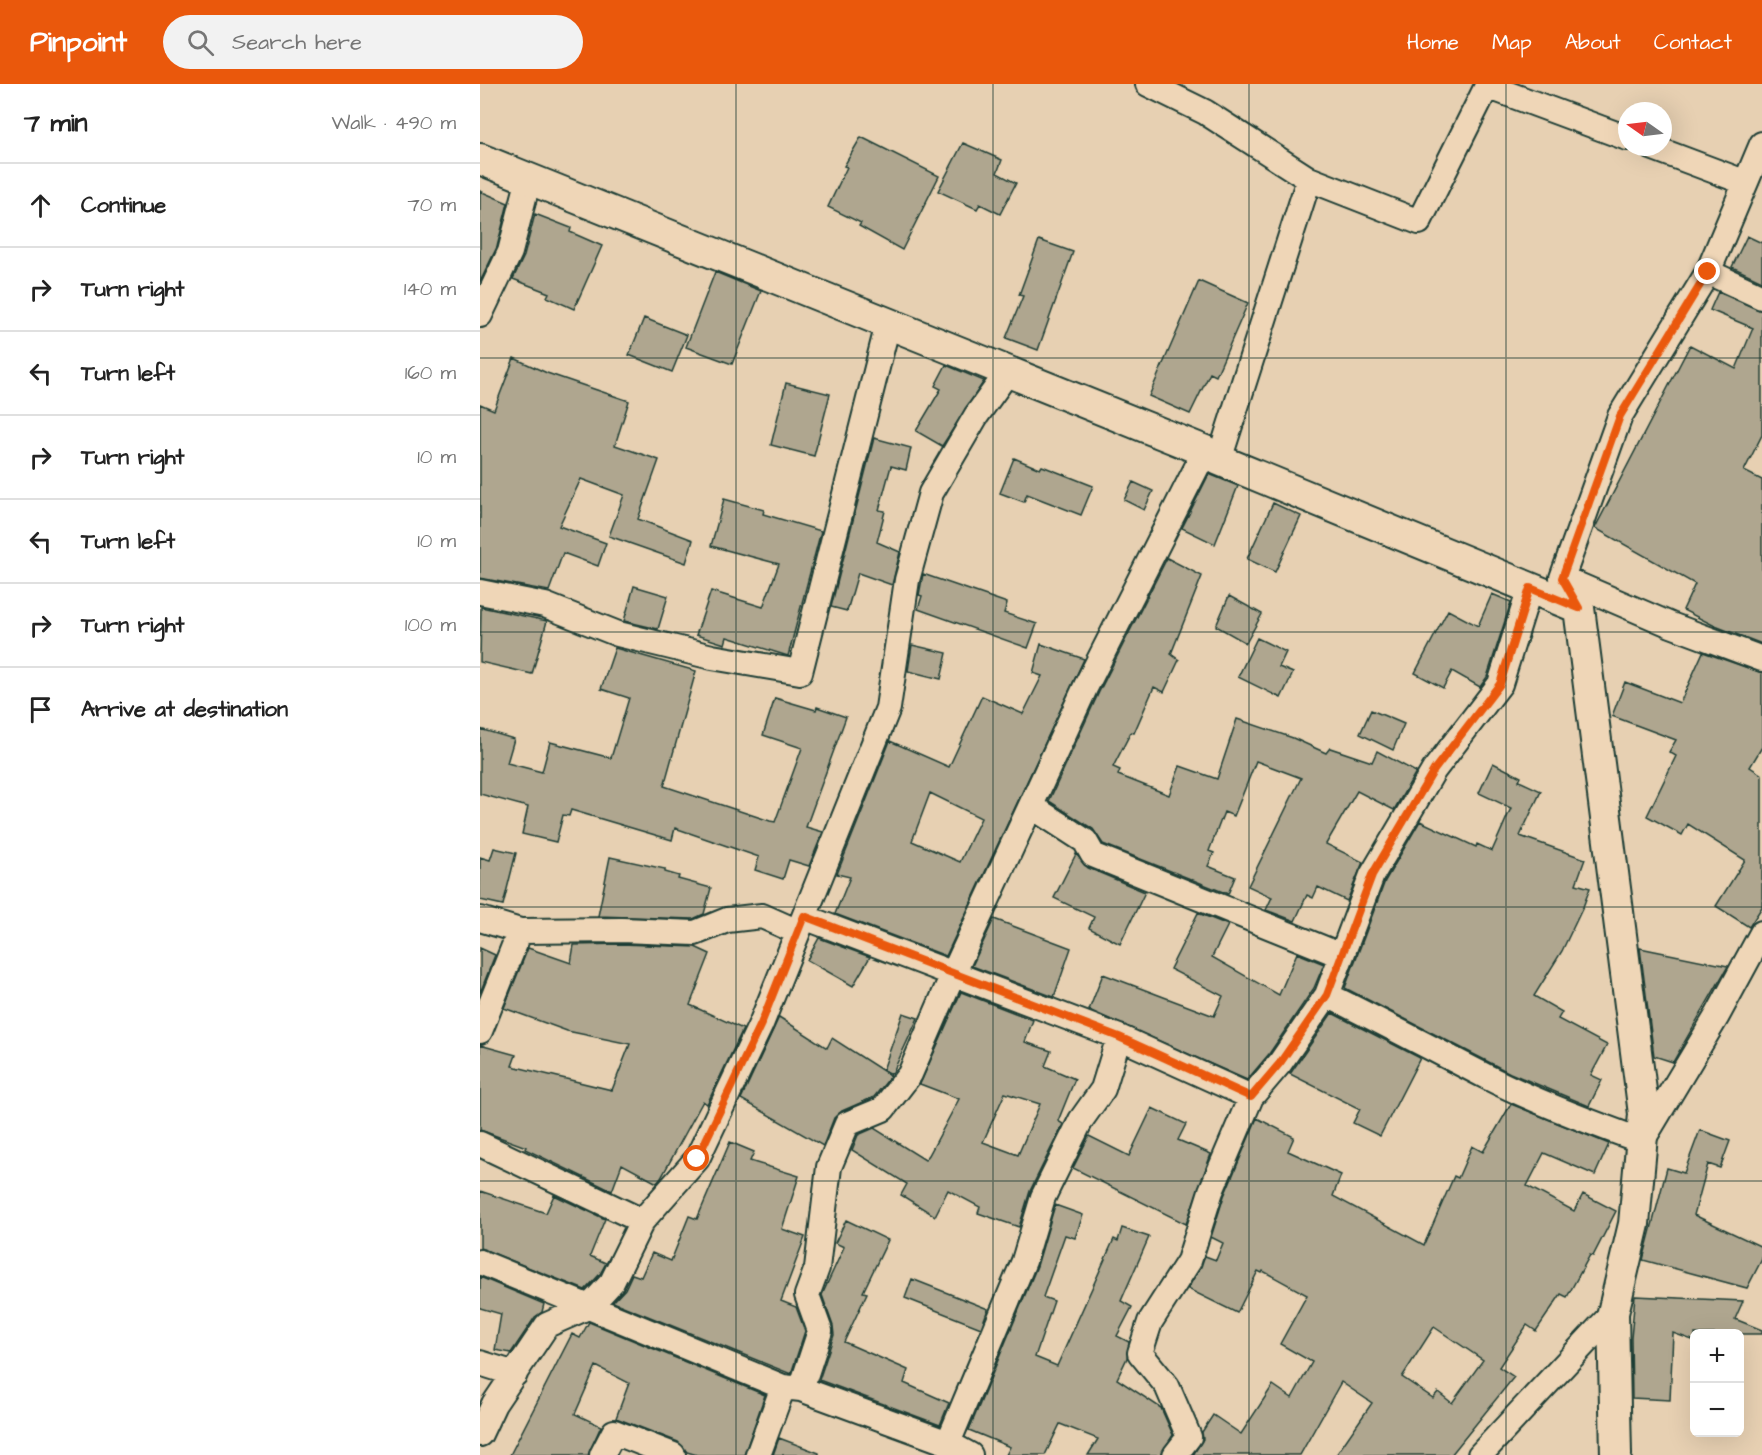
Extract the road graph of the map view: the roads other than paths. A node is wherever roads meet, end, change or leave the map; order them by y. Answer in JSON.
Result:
{"nodes":[{"id":1,"x":1148,"y":84,"type":"edge"},
{"id":2,"x":1487,"y":85,"type":"edge"},
{"id":3,"x":1618,"y":135,"type":"edge"},
{"id":4,"x":1762,"y":144,"type":"edge"},
{"id":5,"x":1672,"y":155,"type":"edge"},
{"id":6,"x":480,"y":159,"type":"edge"},
{"id":7,"x":529,"y":178,"type":"junction"},
{"id":8,"x":1309,"y":179,"type":"junction"},
{"id":9,"x":1744,"y":182,"type":"junction"},
{"id":10,"x":1708,"y":272,"type":"junction"},
{"id":11,"x":1762,"y":297,"type":"edge"},
{"id":12,"x":480,"y":315,"type":"edge"},
{"id":13,"x":888,"y":324,"type":"junction"},
{"id":14,"x":1007,"y":373,"type":"junction"},
{"id":15,"x":1212,"y":456,"type":"junction"},
{"id":16,"x":1562,"y":578,"type":"junction"},
{"id":17,"x":1530,"y":588,"type":"junction"},
{"id":18,"x":480,"y":592,"type":"edge"},
{"id":19,"x":1579,"y":608,"type":"junction"},
{"id":20,"x":1762,"y":659,"type":"edge"},
{"id":21,"x":1031,"y":806,"type":"junction"},
{"id":22,"x":480,"y":919,"type":"edge"},
{"id":23,"x":801,"y":924,"type":"junction"},
{"id":24,"x":520,"y":931,"type":"junction"},
{"id":25,"x":1762,"y":933,"type":"edge"},
{"id":26,"x":1340,"y":955,"type":"junction"},
{"id":27,"x":954,"y":972,"type":"junction"},
{"id":28,"x":1327,"y":995,"type":"junction"},
{"id":29,"x":480,"y":1031,"type":"edge"},
{"id":30,"x":1119,"y":1037,"type":"junction"},
{"id":31,"x":1251,"y":1097,"type":"junction"},
{"id":32,"x":1642,"y":1141,"type":"junction"},
{"id":33,"x":480,"y":1144,"type":"edge"},
{"id":34,"x":642,"y":1221,"type":"junction"},
{"id":35,"x":480,"y":1262,"type":"edge"},
{"id":36,"x":590,"y":1306,"type":"junction"},
{"id":37,"x":1613,"y":1313,"type":"junction"},
{"id":38,"x":480,"y":1363,"type":"edge"},
{"id":39,"x":514,"y":1374,"type":"junction"},
{"id":40,"x":792,"y":1388,"type":"junction"},
{"id":41,"x":480,"y":1434,"type":"edge"},
{"id":42,"x":948,"y":1443,"type":"junction"},
{"id":43,"x":602,"y":1455,"type":"edge"},
{"id":44,"x":673,"y":1455,"type":"edge"},
{"id":45,"x":758,"y":1455,"type":"edge"},
{"id":46,"x":970,"y":1455,"type":"edge"},
{"id":47,"x":1175,"y":1455,"type":"edge"},
{"id":48,"x":1480,"y":1455,"type":"edge"},
{"id":49,"x":1616,"y":1455,"type":"edge"}],
"edges":[{"from":1,"to":8,"type":"street"},
{"from":2,"to":3,"type":"street"},
{"from":2,"to":8,"type":"street"},
{"from":4,"to":9,"type":"street"},
{"from":5,"to":9,"type":"street"},
{"from":6,"to":7,"type":"street"},
{"from":7,"to":12,"type":"street"},
{"from":7,"to":13,"type":"street"},
{"from":8,"to":15,"type":"street"},
{"from":9,"to":10,"type":"street"},
{"from":10,"to":11,"type":"street"},
{"from":10,"to":16,"type":"street"},
{"from":13,"to":14,"type":"street"},
{"from":13,"to":18,"type":"street"},
{"from":14,"to":15,"type":"street"},
{"from":14,"to":23,"type":"street"},
{"from":15,"to":17,"type":"street"},
{"from":15,"to":21,"type":"street"},
{"from":16,"to":19,"type":"street"},
{"from":16,"to":20,"type":"street"},
{"from":17,"to":19,"type":"street"},
{"from":17,"to":26,"type":"street"},
{"from":19,"to":32,"type":"street"},
{"from":21,"to":26,"type":"street"},
{"from":21,"to":27,"type":"street"},
{"from":22,"to":24,"type":"street"},
{"from":23,"to":24,"type":"street"},
{"from":23,"to":27,"type":"street"},
{"from":23,"to":34,"type":"street"},
{"from":24,"to":29,"type":"street"},
{"from":25,"to":32,"type":"street"},
{"from":26,"to":28,"type":"street"},
{"from":27,"to":30,"type":"street"},
{"from":27,"to":40,"type":"street"},
{"from":28,"to":31,"type":"street"},
{"from":28,"to":32,"type":"street"},
{"from":30,"to":31,"type":"street"},
{"from":30,"to":42,"type":"street"},
{"from":31,"to":47,"type":"street"},
{"from":32,"to":37,"type":"street"},
{"from":33,"to":34,"type":"street"},
{"from":34,"to":36,"type":"street"},
{"from":35,"to":36,"type":"street"},
{"from":36,"to":39,"type":"street"},
{"from":36,"to":40,"type":"street"},
{"from":37,"to":48,"type":"street"},
{"from":37,"to":49,"type":"street"},
{"from":38,"to":39,"type":"street"},
{"from":39,"to":41,"type":"street"},
{"from":40,"to":42,"type":"street"},
{"from":40,"to":45,"type":"street"},
{"from":42,"to":46,"type":"street"},
{"from":43,"to":44,"type":"street"}]}
